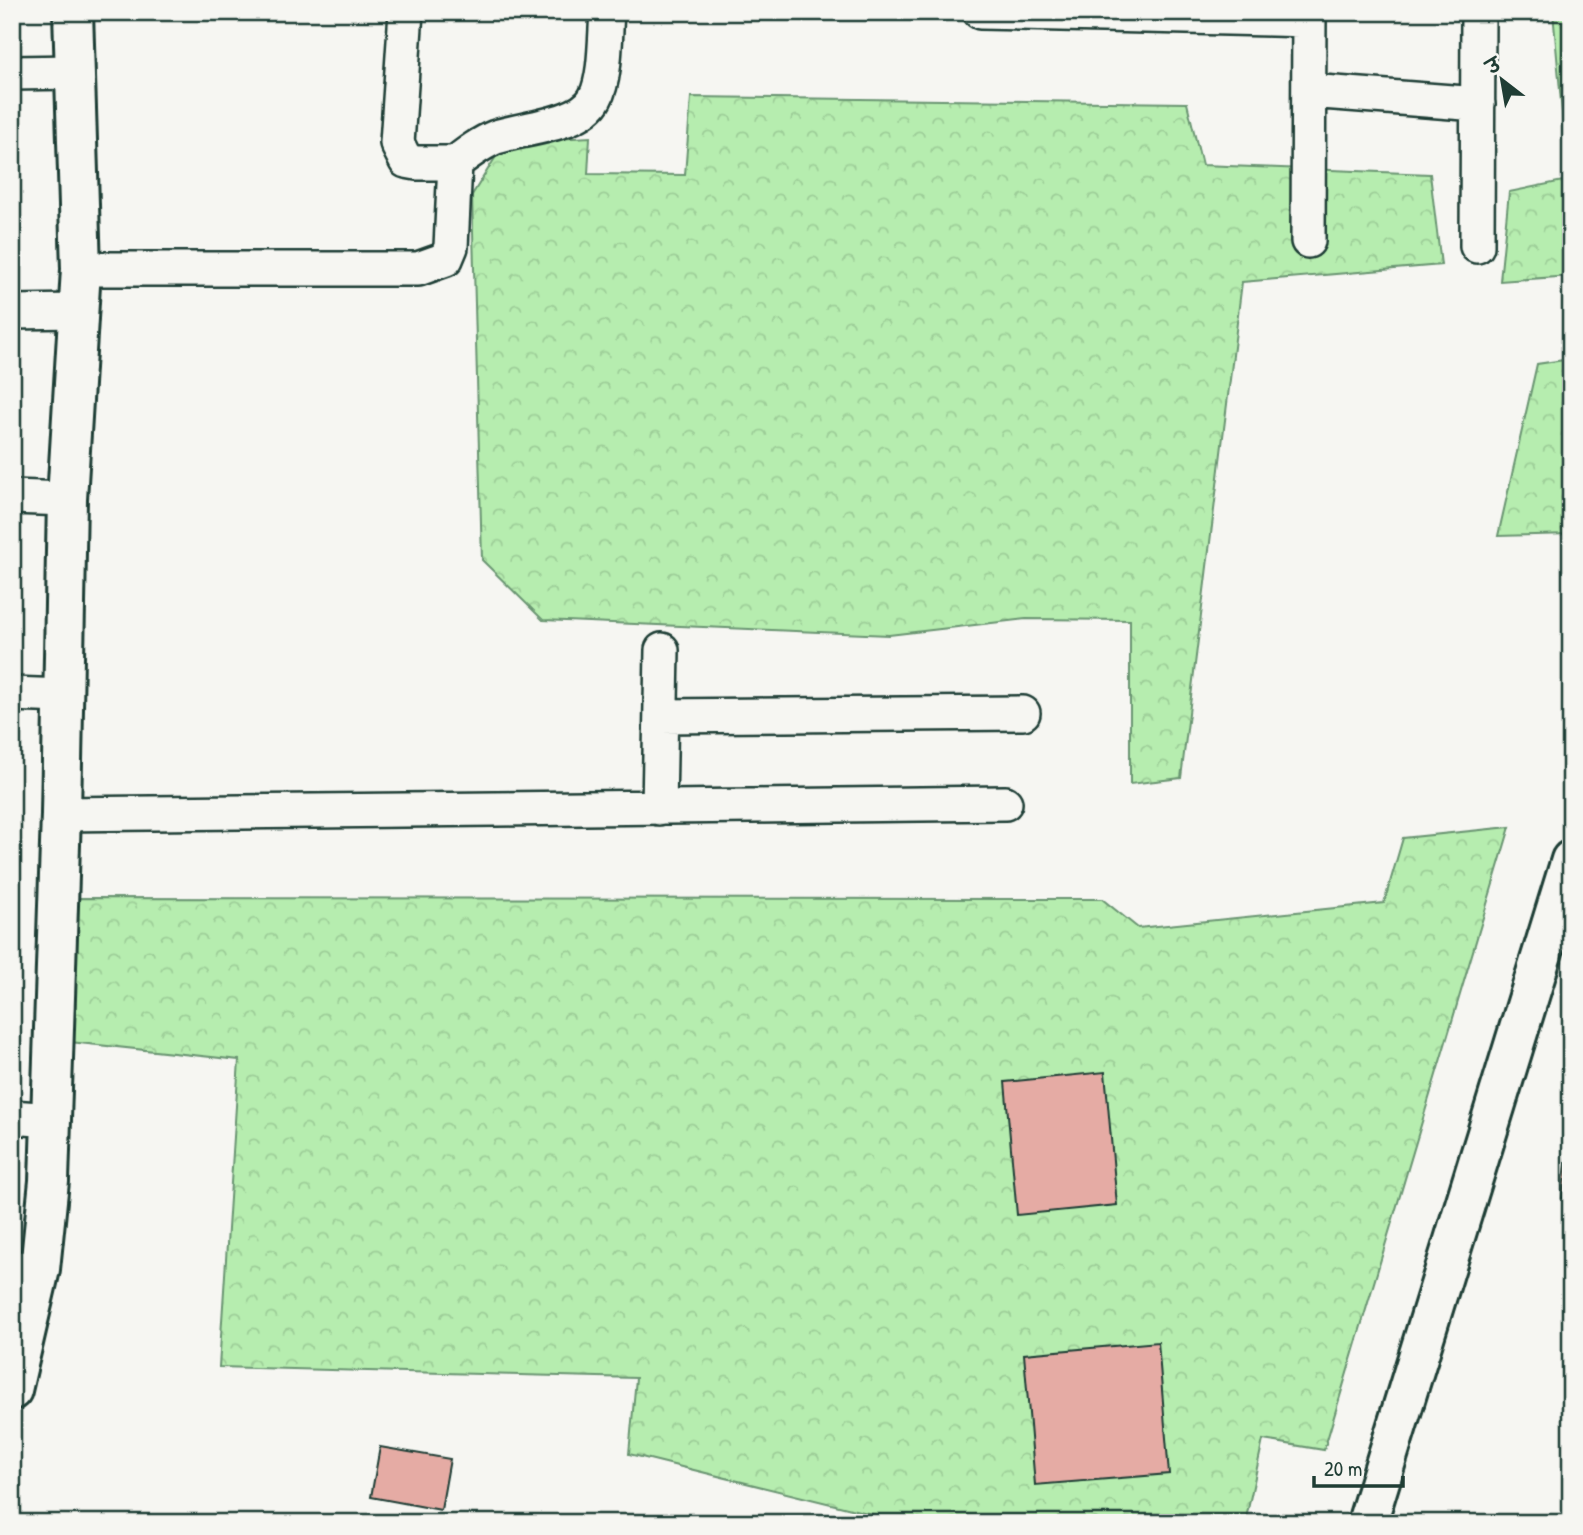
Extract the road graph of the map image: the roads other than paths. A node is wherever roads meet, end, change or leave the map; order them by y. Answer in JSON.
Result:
{"nodes":[{"id":1,"x":73,"y":12,"type":"edge"},
{"id":2,"x":406,"y":12,"type":"edge"},
{"id":3,"x":607,"y":12,"type":"edge"},
{"id":4,"x":980,"y":12,"type":"edge"},
{"id":5,"x":1478,"y":12,"type":"edge"},
{"id":6,"x":1128,"y":14,"type":"edge"},
{"id":7,"x":1214,"y":15,"type":"edge"},
{"id":8,"x":1309,"y":16,"type":"edge"},
{"id":9,"x":76,"y":72,"type":"junction"},
{"id":10,"x":12,"y":73,"type":"edge"},
{"id":11,"x":1309,"y":91,"type":"junction"},
{"id":12,"x":1478,"y":104,"type":"junction"},
{"id":13,"x":455,"y":163,"type":"junction"},
{"id":14,"x":1308,"y":241,"type":"dead end"},
{"id":15,"x":1477,"y":246,"type":"dead end"},
{"id":16,"x":81,"y":269,"type":"junction"},
{"id":17,"x":78,"y":311,"type":"junction"},
{"id":18,"x":12,"y":312,"type":"edge"},
{"id":19,"x":12,"y":497,"type":"edge"},
{"id":20,"x":67,"y":499,"type":"junction"},
{"id":21,"x":662,"y":650,"type":"dead end"},
{"id":22,"x":12,"y":694,"type":"edge"},
{"id":23,"x":63,"y":696,"type":"junction"},
{"id":24,"x":1023,"y":713,"type":"dead end"},
{"id":25,"x":661,"y":716,"type":"junction"},
{"id":26,"x":1005,"y":803,"type":"dead end"},
{"id":27,"x":659,"y":808,"type":"junction"},
{"id":28,"x":61,"y":814,"type":"junction"},
{"id":29,"x":1571,"y":860,"type":"edge"},
{"id":30,"x":12,"y":1117,"type":"edge"},
{"id":31,"x":51,"y":1120,"type":"junction"},
{"id":32,"x":26,"y":1269,"type":"edge"},
{"id":33,"x":12,"y":1390,"type":"edge"},
{"id":34,"x":1367,"y":1523,"type":"edge"}],
"edges":[{"from":1,"to":9,"type":"main road"},
{"from":2,"to":13,"type":"street"},
{"from":3,"to":13,"type":"street"},
{"from":4,"to":6,"type":"street"},
{"from":5,"to":12,"type":"street"},
{"from":6,"to":7,"type":"street"},
{"from":7,"to":8,"type":"street"},
{"from":8,"to":11,"type":"street"},
{"from":9,"to":10,"type":"street"},
{"from":9,"to":16,"type":"main road"},
{"from":11,"to":12,"type":"street"},
{"from":11,"to":14,"type":"street"},
{"from":12,"to":15,"type":"street"},
{"from":13,"to":16,"type":"street"},
{"from":16,"to":17,"type":"main road"},
{"from":17,"to":18,"type":"street"},
{"from":17,"to":20,"type":"main road"},
{"from":19,"to":20,"type":"street"},
{"from":20,"to":23,"type":"main road"},
{"from":21,"to":25,"type":"street"},
{"from":22,"to":23,"type":"street"},
{"from":23,"to":28,"type":"main road"},
{"from":24,"to":25,"type":"street"},
{"from":25,"to":27,"type":"street"},
{"from":26,"to":27,"type":"street"},
{"from":27,"to":28,"type":"street"},
{"from":28,"to":31,"type":"main road"},
{"from":29,"to":34,"type":"main road"},
{"from":30,"to":31,"type":"street"},
{"from":31,"to":32,"type":"main road"},
{"from":32,"to":33,"type":"main road"}]}
